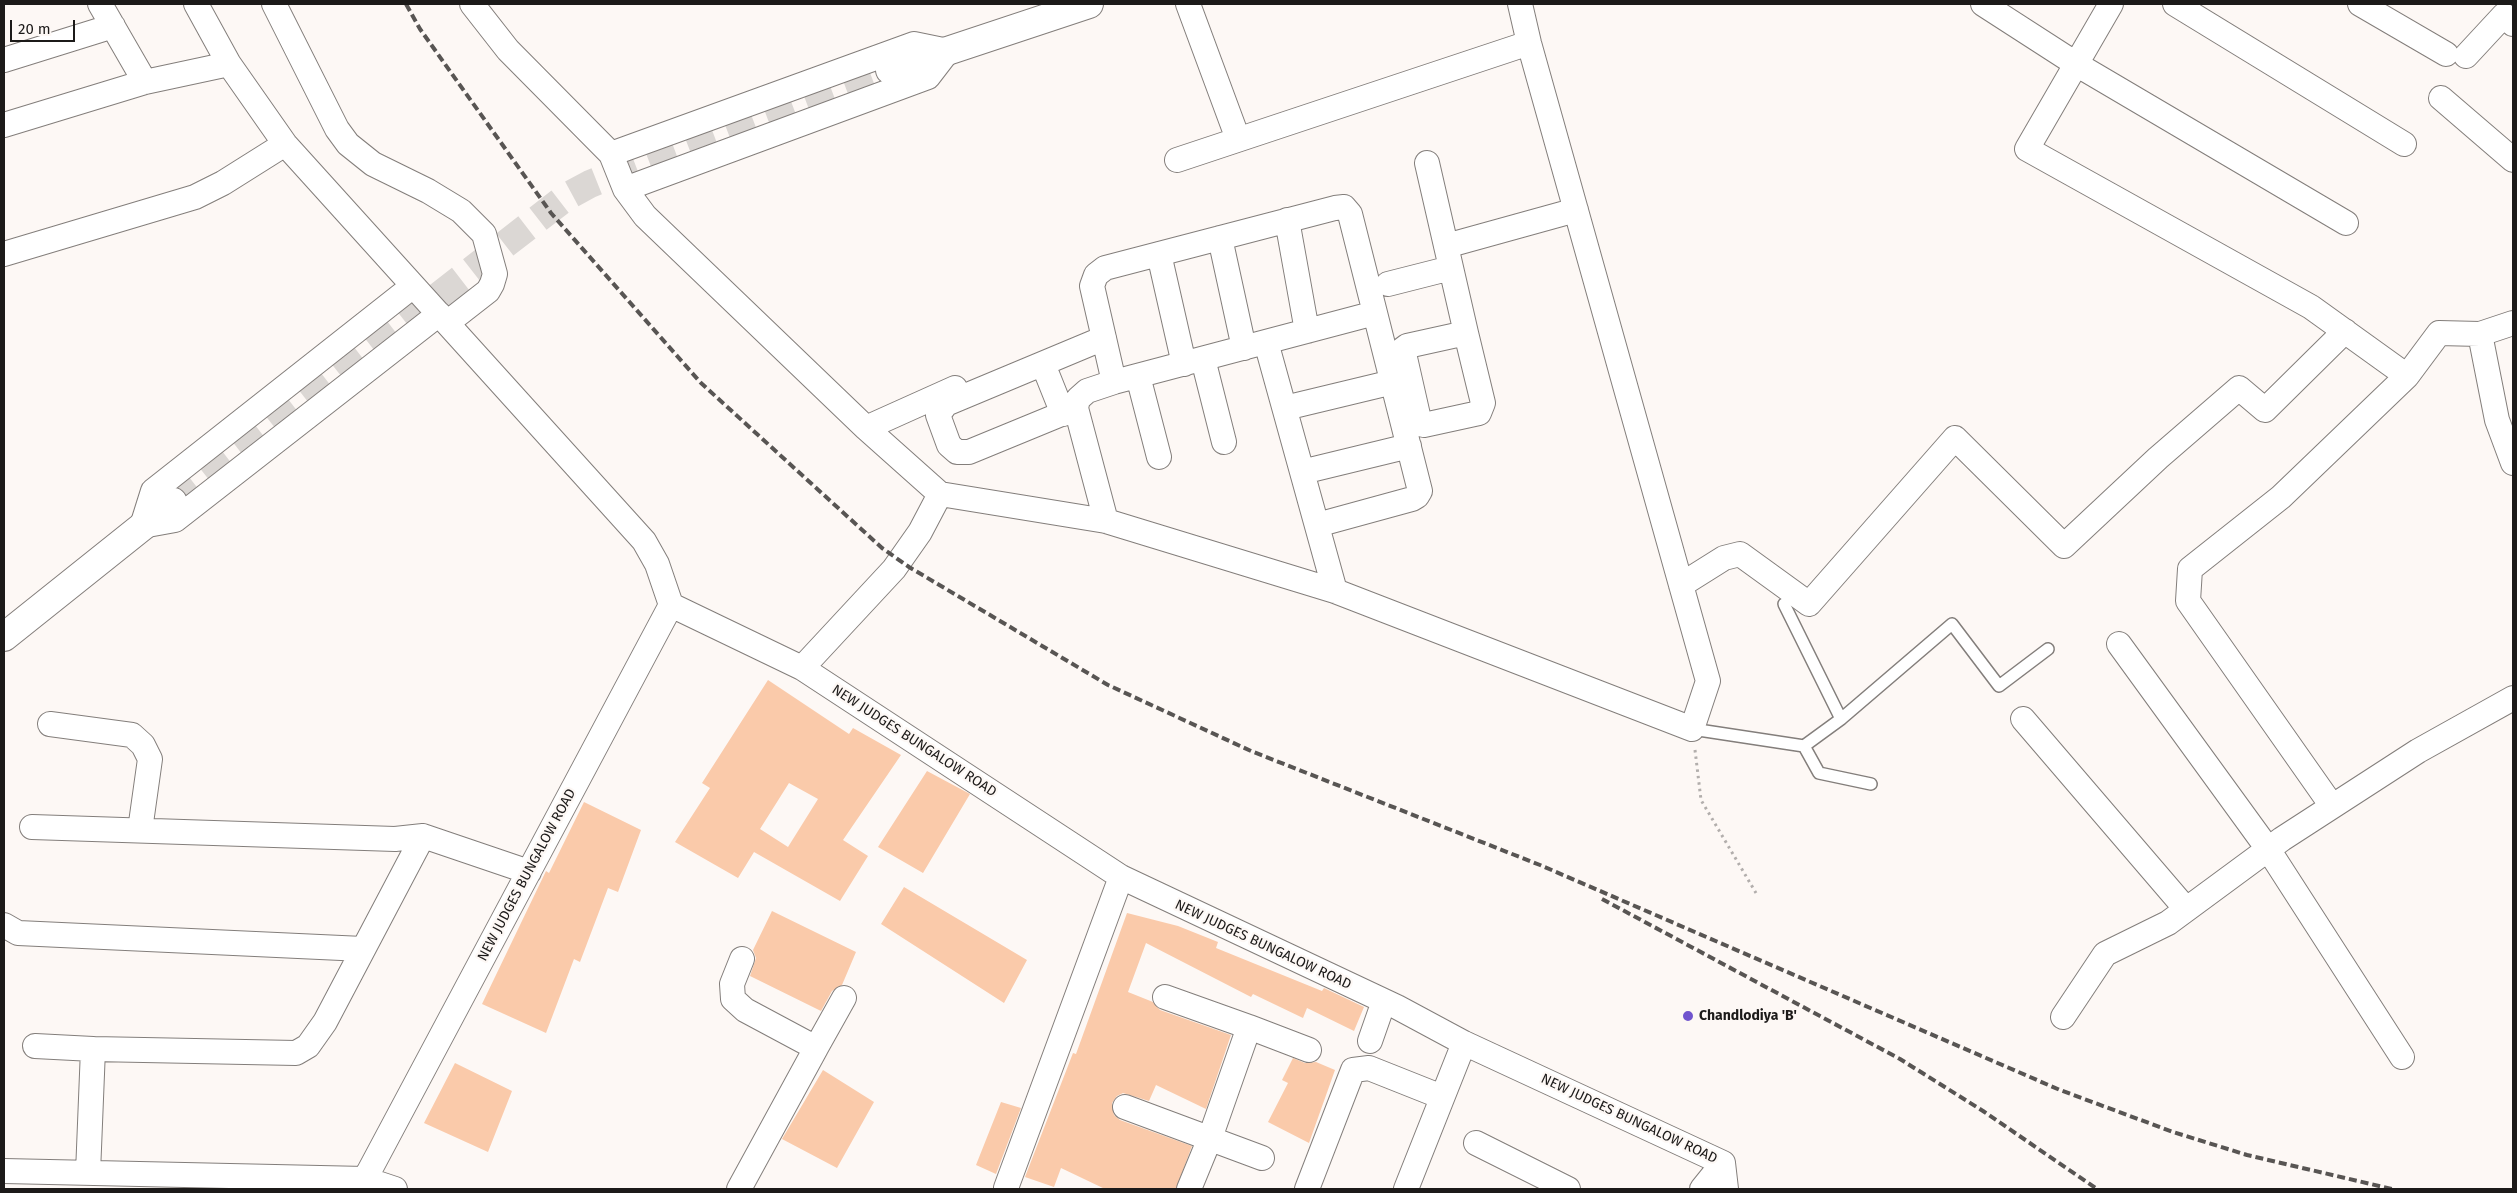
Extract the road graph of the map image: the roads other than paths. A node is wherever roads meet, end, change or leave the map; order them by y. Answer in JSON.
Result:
{"nodes":[{"id":1,"x":100,"y":4,"type":"edge"},
{"id":2,"x":196,"y":4,"type":"edge"},
{"id":3,"x":274,"y":4,"type":"edge"},
{"id":4,"x":472,"y":4,"type":"edge"},
{"id":5,"x":1089,"y":4,"type":"edge"},
{"id":6,"x":1188,"y":4,"type":"edge"},
{"id":7,"x":1520,"y":4,"type":"edge"},
{"id":8,"x":1984,"y":4,"type":"edge"},
{"id":9,"x":2111,"y":4,"type":"edge"},
{"id":10,"x":2175,"y":4,"type":"edge"},
{"id":11,"x":2360,"y":4,"type":"edge"},
{"id":12,"x":2513,"y":24,"type":"edge"},
{"id":13,"x":113,"y":26,"type":"junction"},
{"id":14,"x":1529,"y":43,"type":"junction"},
{"id":15,"x":948,"y":51,"type":"junction"},
{"id":16,"x":4,"y":60,"type":"edge"},
{"id":17,"x":229,"y":64,"type":"junction"},
{"id":18,"x":2076,"y":64,"type":"junction"},
{"id":19,"x":890,"y":70,"type":"tunnel mouth"},
{"id":20,"x":144,"y":82,"type":"junction"},
{"id":21,"x":2441,"y":98,"type":"dead end"},
{"id":22,"x":4,"y":125,"type":"edge"},
{"id":23,"x":1238,"y":140,"type":"junction"},
{"id":24,"x":285,"y":144,"type":"junction"},
{"id":25,"x":2404,"y":144,"type":"dead end"},
{"id":26,"x":611,"y":154,"type":"junction"},
{"id":27,"x":1177,"y":160,"type":"dead end"},
{"id":28,"x":2513,"y":160,"type":"edge"},
{"id":29,"x":1427,"y":163,"type":"dead end"},
{"id":30,"x":625,"y":189,"type":"junction"},
{"id":31,"x":1576,"y":210,"type":"junction"},
{"id":32,"x":1287,"y":220,"type":"junction"},
{"id":33,"x":2346,"y":223,"type":"dead end"},
{"id":34,"x":1220,"y":238,"type":"junction"},
{"id":35,"x":4,"y":254,"type":"edge"},
{"id":36,"x":1159,"y":254,"type":"junction"},
{"id":37,"x":1449,"y":257,"type":"junction"},
{"id":38,"x":1388,"y":284,"type":"dead end"},
{"id":39,"x":413,"y":286,"type":"junction"},
{"id":40,"x":1375,"y":313,"type":"junction"},
{"id":41,"x":443,"y":318,"type":"junction"},
{"id":42,"x":2513,"y":323,"type":"edge"},
{"id":43,"x":1307,"y":331,"type":"junction"},
{"id":44,"x":2346,"y":331,"type":"junction"},
{"id":45,"x":1466,"y":333,"type":"dead end"},
{"id":46,"x":2480,"y":334,"type":"junction"},
{"id":47,"x":1104,"y":338,"type":"junction"},
{"id":48,"x":1255,"y":345,"type":"junction"},
{"id":49,"x":1036,"y":359,"type":"junction"},
{"id":50,"x":1193,"y":361,"type":"junction"},
{"id":51,"x":1138,"y":376,"type":"junction"},
{"id":52,"x":2407,"y":376,"type":"junction"},
{"id":53,"x":1114,"y":382,"type":"junction"},
{"id":54,"x":1393,"y":382,"type":"junction"},
{"id":55,"x":1285,"y":408,"type":"junction"},
{"id":56,"x":1070,"y":411,"type":"junction"},
{"id":57,"x":866,"y":428,"type":"junction"},
{"id":58,"x":1224,"y":442,"type":"dead end"},
{"id":59,"x":1409,"y":446,"type":"junction"},
{"id":60,"x":1159,"y":456,"type":"dead end"},
{"id":61,"x":2513,"y":463,"type":"edge"},
{"id":62,"x":1302,"y":472,"type":"junction"},
{"id":63,"x":940,"y":494,"type":"junction"},
{"id":64,"x":172,"y":502,"type":"tunnel mouth"},
{"id":65,"x":1106,"y":521,"type":"junction"},
{"id":66,"x":1317,"y":525,"type":"junction"},
{"id":67,"x":142,"y":526,"type":"junction"},
{"id":68,"x":1681,"y":585,"type":"junction"},
{"id":69,"x":1335,"y":591,"type":"junction"},
{"id":70,"x":1784,"y":604,"type":"dead end"},
{"id":71,"x":671,"y":605,"type":"junction"},
{"id":72,"x":4,"y":637,"type":"edge"},
{"id":73,"x":2119,"y":644,"type":"dead end"},
{"id":74,"x":2048,"y":649,"type":"dead end"},
{"id":75,"x":802,"y":668,"type":"junction"},
{"id":76,"x":2513,"y":698,"type":"edge"},
{"id":77,"x":1842,"y":719,"type":"junction"},
{"id":78,"x":2023,"y":719,"type":"dead end"},
{"id":79,"x":50,"y":724,"type":"dead end"},
{"id":80,"x":1692,"y":728,"type":"junction"},
{"id":81,"x":1804,"y":746,"type":"junction"},
{"id":82,"x":1871,"y":784,"type":"dead end"},
{"id":83,"x":2332,"y":806,"type":"junction"},
{"id":84,"x":32,"y":827,"type":"dead end"},
{"id":85,"x":140,"y":830,"type":"junction"},
{"id":86,"x":424,"y":836,"type":"junction"},
{"id":87,"x":2268,"y":849,"type":"junction"},
{"id":88,"x":529,"y":872,"type":"junction"},
{"id":89,"x":1120,"y":877,"type":"junction"},
{"id":90,"x":2186,"y":909,"type":"junction"},
{"id":91,"x":9,"y":933,"type":"edge"},
{"id":92,"x":363,"y":949,"type":"junction"},
{"id":93,"x":742,"y":959,"type":"dead end"},
{"id":94,"x":1165,"y":996,"type":"dead end"},
{"id":95,"x":844,"y":998,"type":"dead end"},
{"id":96,"x":1384,"y":1001,"type":"junction"},
{"id":97,"x":2063,"y":1016,"type":"dead end"},
{"id":98,"x":1249,"y":1027,"type":"junction"},
{"id":99,"x":1370,"y":1041,"type":"dead end"},
{"id":100,"x":1464,"y":1043,"type":"junction"},
{"id":101,"x":35,"y":1046,"type":"dead end"},
{"id":102,"x":93,"y":1048,"type":"junction"},
{"id":103,"x":816,"y":1048,"type":"junction"},
{"id":104,"x":1309,"y":1050,"type":"dead end"},
{"id":105,"x":2402,"y":1057,"type":"dead end"},
{"id":106,"x":1442,"y":1097,"type":"junction"},
{"id":107,"x":1125,"y":1107,"type":"dead end"},
{"id":108,"x":1210,"y":1138,"type":"junction"},
{"id":109,"x":1476,"y":1143,"type":"dead end"},
{"id":110,"x":1262,"y":1158,"type":"dead end"},
{"id":111,"x":1723,"y":1163,"type":"junction"},
{"id":112,"x":4,"y":1171,"type":"edge"},
{"id":113,"x":88,"y":1173,"type":"junction"},
{"id":114,"x":363,"y":1184,"type":"edge"},
{"id":115,"x":1006,"y":1188,"type":"edge"},
{"id":116,"x":395,"y":1189,"type":"edge"},
{"id":117,"x":739,"y":1189,"type":"edge"},
{"id":118,"x":1189,"y":1189,"type":"edge"},
{"id":119,"x":1307,"y":1189,"type":"edge"},
{"id":120,"x":1406,"y":1189,"type":"edge"},
{"id":121,"x":1568,"y":1189,"type":"edge"},
{"id":122,"x":1702,"y":1189,"type":"edge"},
{"id":123,"x":1726,"y":1189,"type":"edge"}],
"edges":[{"from":1,"to":13,"type":"street"},
{"from":2,"to":17,"type":"street"},
{"from":3,"to":41,"type":"street"},
{"from":4,"to":26,"type":"street"},
{"from":5,"to":15,"type":"street"},
{"from":6,"to":23,"type":"street"},
{"from":7,"to":14,"type":"street"},
{"from":8,"to":18,"type":"street"},
{"from":9,"to":18,"type":"street"},
{"from":10,"to":25,"type":"street"},
{"from":11,"to":12,"type":"street"},
{"from":13,"to":16,"type":"street"},
{"from":13,"to":20,"type":"street"},
{"from":14,"to":23,"type":"street"},
{"from":14,"to":31,"type":"street"},
{"from":15,"to":19,"type":"street"},
{"from":15,"to":26,"type":"street"},
{"from":15,"to":30,"type":"street"},
{"from":17,"to":20,"type":"street"},
{"from":17,"to":24,"type":"street"},
{"from":18,"to":33,"type":"street"},
{"from":18,"to":44,"type":"street"},
{"from":20,"to":22,"type":"street"},
{"from":21,"to":28,"type":"street"},
{"from":23,"to":27,"type":"street"},
{"from":24,"to":35,"type":"street"},
{"from":24,"to":39,"type":"street"},
{"from":26,"to":30,"type":"street"},
{"from":29,"to":37,"type":"street"},
{"from":30,"to":57,"type":"street"},
{"from":31,"to":37,"type":"street"},
{"from":31,"to":68,"type":"street"},
{"from":32,"to":34,"type":"street"},
{"from":32,"to":40,"type":"street"},
{"from":32,"to":43,"type":"street"},
{"from":34,"to":36,"type":"street"},
{"from":34,"to":48,"type":"street"},
{"from":36,"to":47,"type":"street"},
{"from":36,"to":50,"type":"street"},
{"from":37,"to":38,"type":"street"},
{"from":37,"to":45,"type":"street"},
{"from":39,"to":41,"type":"street"},
{"from":39,"to":67,"type":"street"},
{"from":40,"to":43,"type":"street"},
{"from":40,"to":54,"type":"street"},
{"from":41,"to":67,"type":"street"},
{"from":41,"to":71,"type":"street"},
{"from":42,"to":46,"type":"street"},
{"from":43,"to":48,"type":"street"},
{"from":44,"to":52,"type":"street"},
{"from":44,"to":68,"type":"street"},
{"from":46,"to":52,"type":"street"},
{"from":46,"to":61,"type":"street"},
{"from":47,"to":49,"type":"street"},
{"from":47,"to":53,"type":"street"},
{"from":48,"to":50,"type":"street"},
{"from":48,"to":55,"type":"street"},
{"from":49,"to":56,"type":"street"},
{"from":49,"to":56,"type":"street"},
{"from":49,"to":57,"type":"street"},
{"from":50,"to":51,"type":"street"},
{"from":50,"to":58,"type":"street"},
{"from":51,"to":53,"type":"street"},
{"from":51,"to":60,"type":"street"},
{"from":52,"to":83,"type":"street"},
{"from":53,"to":56,"type":"street"},
{"from":54,"to":55,"type":"street"},
{"from":54,"to":59,"type":"street"},
{"from":55,"to":62,"type":"street"},
{"from":56,"to":65,"type":"street"},
{"from":57,"to":63,"type":"street"},
{"from":59,"to":62,"type":"street"},
{"from":59,"to":66,"type":"street"},
{"from":62,"to":66,"type":"street"},
{"from":63,"to":65,"type":"street"},
{"from":63,"to":75,"type":"street"},
{"from":64,"to":67,"type":"street"},
{"from":65,"to":69,"type":"street"},
{"from":66,"to":69,"type":"street"},
{"from":67,"to":72,"type":"street"},
{"from":68,"to":80,"type":"street"},
{"from":69,"to":80,"type":"street"},
{"from":70,"to":77,"type":"lane"},
{"from":71,"to":75,"type":"street","name":"NEW JUDGES BUNGALOW ROAD"},
{"from":71,"to":88,"type":"street","name":"NEW JUDGES BUNGALOW ROAD"},
{"from":73,"to":87,"type":"street"},
{"from":74,"to":77,"type":"lane"},
{"from":75,"to":89,"type":"street","name":"NEW JUDGES BUNGALOW ROAD"},
{"from":76,"to":83,"type":"street"},
{"from":77,"to":81,"type":"lane"},
{"from":78,"to":90,"type":"street"},
{"from":79,"to":85,"type":"street"},
{"from":80,"to":81,"type":"lane"},
{"from":81,"to":82,"type":"lane"},
{"from":83,"to":87,"type":"street"},
{"from":84,"to":85,"type":"street"},
{"from":85,"to":86,"type":"street"},
{"from":86,"to":88,"type":"street"},
{"from":86,"to":92,"type":"street"},
{"from":87,"to":90,"type":"street"},
{"from":87,"to":105,"type":"street"},
{"from":88,"to":114,"type":"street","name":"NEW JUDGES BUNGALOW ROAD"},
{"from":89,"to":96,"type":"street","name":"NEW JUDGES BUNGALOW ROAD"},
{"from":89,"to":115,"type":"street"},
{"from":90,"to":97,"type":"street"},
{"from":91,"to":92,"type":"street"},
{"from":92,"to":102,"type":"street"},
{"from":93,"to":103,"type":"street"},
{"from":94,"to":98,"type":"street"},
{"from":95,"to":103,"type":"street"},
{"from":96,"to":99,"type":"street"},
{"from":96,"to":100,"type":"street","name":"NEW JUDGES BUNGALOW ROAD"},
{"from":98,"to":104,"type":"street"},
{"from":98,"to":108,"type":"street"},
{"from":100,"to":106,"type":"street"},
{"from":100,"to":111,"type":"street","name":"NEW JUDGES BUNGALOW ROAD"},
{"from":101,"to":102,"type":"street"},
{"from":102,"to":113,"type":"street"},
{"from":103,"to":117,"type":"street"},
{"from":106,"to":119,"type":"street"},
{"from":106,"to":120,"type":"street"},
{"from":107,"to":108,"type":"street"},
{"from":108,"to":110,"type":"street"},
{"from":108,"to":118,"type":"street"},
{"from":109,"to":121,"type":"street"},
{"from":111,"to":122,"type":"street"},
{"from":111,"to":123,"type":"street","name":"NEW JUDGES BUNGALOW ROAD"},
{"from":112,"to":113,"type":"street"},
{"from":113,"to":114,"type":"street"},
{"from":114,"to":116,"type":"street"}]}
